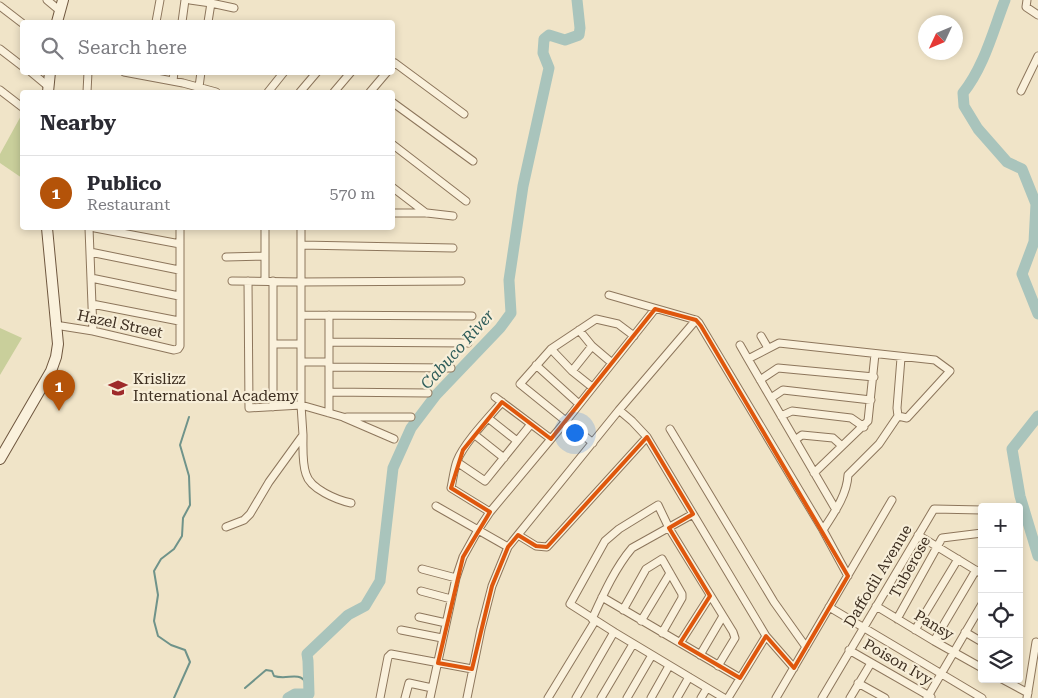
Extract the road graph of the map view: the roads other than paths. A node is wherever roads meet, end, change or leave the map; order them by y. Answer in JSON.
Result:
{"nodes":[{"id":1,"x":47,"y":0,"type":"edge"},
{"id":2,"x":160,"y":0,"type":"edge"},
{"id":3,"x":185,"y":0,"type":"edge"},
{"id":4,"x":190,"y":0,"type":"edge"},
{"id":5,"x":1027,"y":0,"type":"edge"},
{"id":6,"x":211,"y":3,"type":"junction"},
{"id":7,"x":61,"y":5,"type":"edge"},
{"id":8,"x":0,"y":6,"type":"edge"},
{"id":9,"x":234,"y":8,"type":"dead end"},
{"id":10,"x":1038,"y":15,"type":"edge"},
{"id":11,"x":57,"y":20,"type":"edge"},
{"id":12,"x":156,"y":20,"type":"edge"},
{"id":13,"x":182,"y":20,"type":"edge"},
{"id":14,"x":208,"y":20,"type":"edge"},
{"id":15,"x":20,"y":21,"type":"edge"},
{"id":16,"x":0,"y":49,"type":"edge"},
{"id":17,"x":1038,"y":56,"type":"edge"},
{"id":18,"x":395,"y":63,"type":"edge"},
{"id":19,"x":20,"y":64,"type":"edge"},
{"id":20,"x":34,"y":75,"type":"edge"},
{"id":21,"x":50,"y":75,"type":"edge"},
{"id":22,"x":88,"y":75,"type":"edge"},
{"id":23,"x":151,"y":75,"type":"edge"},
{"id":24,"x":173,"y":75,"type":"edge"},
{"id":25,"x":201,"y":75,"type":"edge"},
{"id":26,"x":282,"y":75,"type":"edge"},
{"id":27,"x":314,"y":75,"type":"edge"},
{"id":28,"x":348,"y":75,"type":"edge"},
{"id":29,"x":385,"y":75,"type":"edge"},
{"id":30,"x":172,"y":81,"type":"junction"},
{"id":31,"x":183,"y":83,"type":"junction"},
{"id":32,"x":199,"y":87,"type":"junction"},
{"id":33,"x":0,"y":90,"type":"edge"},
{"id":34,"x":49,"y":90,"type":"edge"},
{"id":35,"x":87,"y":90,"type":"edge"},
{"id":36,"x":183,"y":90,"type":"edge"},
{"id":37,"x":209,"y":90,"type":"edge"},
{"id":38,"x":270,"y":90,"type":"edge"},
{"id":39,"x":302,"y":90,"type":"edge"},
{"id":40,"x":336,"y":90,"type":"edge"},
{"id":41,"x":376,"y":90,"type":"edge"},
{"id":42,"x":1022,"y":92,"type":"dead end"},
{"id":43,"x":395,"y":104,"type":"edge"},
{"id":44,"x":20,"y":105,"type":"edge"},
{"id":45,"x":464,"y":114,"type":"dead end"},
{"id":46,"x":395,"y":146,"type":"edge"},
{"id":47,"x":474,"y":161,"type":"dead end"},
{"id":48,"x":395,"y":189,"type":"edge"},
{"id":49,"x":466,"y":201,"type":"dead end"},
{"id":50,"x":395,"y":213,"type":"edge"},
{"id":51,"x":427,"y":213,"type":"junction"},
{"id":52,"x":454,"y":216,"type":"dead end"},
{"id":53,"x":47,"y":230,"type":"edge"},
{"id":54,"x":89,"y":230,"type":"edge"},
{"id":55,"x":106,"y":230,"type":"edge"},
{"id":56,"x":180,"y":230,"type":"edge"},
{"id":57,"x":265,"y":230,"type":"edge"},
{"id":58,"x":301,"y":230,"type":"edge"},
{"id":59,"x":180,"y":244,"type":"junction"},
{"id":60,"x":301,"y":245,"type":"junction"},
{"id":61,"x":453,"y":248,"type":"dead end"},
{"id":62,"x":90,"y":252,"type":"junction"},
{"id":63,"x":265,"y":256,"type":"junction"},
{"id":64,"x":226,"y":257,"type":"dead end"},
{"id":65,"x":179,"y":270,"type":"junction"},
{"id":66,"x":91,"y":278,"type":"junction"},
{"id":67,"x":232,"y":281,"type":"dead end"},
{"id":68,"x":248,"y":281,"type":"junction"},
{"id":69,"x":269,"y":281,"type":"junction"},
{"id":70,"x":461,"y":281,"type":"dead end"},
{"id":71,"x":301,"y":282,"type":"junction"},
{"id":72,"x":609,"y":295,"type":"dead end"},
{"id":73,"x":179,"y":296,"type":"junction"},
{"id":74,"x":92,"y":304,"type":"junction"},
{"id":75,"x":655,"y":309,"type":"junction"},
{"id":76,"x":301,"y":315,"type":"junction"},
{"id":77,"x":330,"y":315,"type":"junction"},
{"id":78,"x":472,"y":316,"type":"dead end"},
{"id":79,"x":696,"y":320,"type":"junction"},
{"id":80,"x":179,"y":321,"type":"junction"},
{"id":81,"x":55,"y":325,"type":"junction"},
{"id":82,"x":579,"y":330,"type":"junction"},
{"id":83,"x":93,"y":331,"type":"junction"},
{"id":84,"x":634,"y":336,"type":"junction"},
{"id":85,"x":761,"y":336,"type":"dead end"},
{"id":86,"x":330,"y":342,"type":"junction"},
{"id":87,"x":468,"y":343,"type":"dead end"},
{"id":88,"x":273,"y":344,"type":"junction"},
{"id":89,"x":301,"y":344,"type":"junction"},
{"id":90,"x":740,"y":345,"type":"dead end"},
{"id":91,"x":592,"y":346,"type":"junction"},
{"id":92,"x":768,"y":348,"type":"junction"},
{"id":93,"x":551,"y":349,"type":"junction"},
{"id":94,"x":876,"y":354,"type":"junction"},
{"id":95,"x":901,"y":358,"type":"junction"},
{"id":96,"x":748,"y":359,"type":"junction"},
{"id":97,"x":301,"y":362,"type":"junction"},
{"id":98,"x":612,"y":363,"type":"junction"},
{"id":99,"x":329,"y":364,"type":"junction"},
{"id":100,"x":536,"y":366,"type":"junction"},
{"id":101,"x":452,"y":368,"type":"dead end"},
{"id":102,"x":572,"y":371,"type":"junction"},
{"id":103,"x":874,"y":377,"type":"junction"},
{"id":104,"x":760,"y":380,"type":"junction"},
{"id":105,"x":592,"y":387,"type":"junction"},
{"id":106,"x":329,"y":392,"type":"junction"},
{"id":107,"x":428,"y":393,"type":"dead end"},
{"id":108,"x":495,"y":398,"type":"dead end"},
{"id":109,"x":771,"y":398,"type":"junction"},
{"id":110,"x":871,"y":400,"type":"junction"},
{"id":111,"x":502,"y":402,"type":"junction"},
{"id":112,"x":579,"y":404,"type":"junction"},
{"id":113,"x":301,"y":405,"type":"junction"},
{"id":114,"x":273,"y":407,"type":"junction"},
{"id":115,"x":619,"y":410,"type":"junction"},
{"id":116,"x":329,"y":413,"type":"junction"},
{"id":117,"x":781,"y":416,"type":"junction"},
{"id":118,"x":898,"y":416,"type":"junction"},
{"id":119,"x":343,"y":417,"type":"junction"},
{"id":120,"x":411,"y":417,"type":"dead end"},
{"id":121,"x":488,"y":418,"type":"junction"},
{"id":122,"x":566,"y":421,"type":"junction"},
{"id":123,"x":530,"y":424,"type":"junction"},
{"id":124,"x":864,"y":427,"type":"junction"},
{"id":125,"x":670,"y":429,"type":"dead end"},
{"id":126,"x":303,"y":435,"type":"junction"},
{"id":127,"x":475,"y":435,"type":"junction"},
{"id":128,"x":647,"y":437,"type":"junction"},
{"id":129,"x":394,"y":439,"type":"dead end"},
{"id":130,"x":551,"y":439,"type":"junction"},
{"id":131,"x":795,"y":440,"type":"junction"},
{"id":132,"x":516,"y":442,"type":"junction"},
{"id":133,"x":593,"y":443,"type":"junction"},
{"id":134,"x":842,"y":446,"type":"junction"},
{"id":135,"x":504,"y":458,"type":"junction"},
{"id":136,"x":0,"y":459,"type":"edge"},
{"id":137,"x":457,"y":462,"type":"junction"},
{"id":138,"x":814,"y":473,"type":"junction"},
{"id":139,"x":892,"y":500,"type":"dead end"},
{"id":140,"x":351,"y":503,"type":"dead end"},
{"id":141,"x":436,"y":506,"type":"dead end"},
{"id":142,"x":836,"y":510,"type":"junction"},
{"id":143,"x":978,"y":510,"type":"edge"},
{"id":144,"x":490,"y":512,"type":"junction"},
{"id":145,"x":693,"y":514,"type":"junction"},
{"id":146,"x":226,"y":527,"type":"dead end"},
{"id":147,"x":669,"y":528,"type":"junction"},
{"id":148,"x":478,"y":530,"type":"junction"},
{"id":149,"x":823,"y":530,"type":"junction"},
{"id":150,"x":978,"y":533,"type":"edge"},
{"id":151,"x":518,"y":535,"type":"junction"},
{"id":152,"x":918,"y":536,"type":"junction"},
{"id":153,"x":508,"y":547,"type":"junction"},
{"id":154,"x":938,"y":547,"type":"junction"},
{"id":155,"x":958,"y":559,"type":"junction"},
{"id":156,"x":422,"y":569,"type":"dead end"},
{"id":157,"x":978,"y":571,"type":"edge"},
{"id":158,"x":670,"y":573,"type":"junction"},
{"id":159,"x":978,"y":574,"type":"edge"},
{"id":160,"x":848,"y":576,"type":"junction"},
{"id":161,"x":456,"y":578,"type":"junction"},
{"id":162,"x":421,"y":591,"type":"dead end"},
{"id":163,"x":710,"y":596,"type":"junction"},
{"id":164,"x":602,"y":597,"type":"junction"},
{"id":165,"x":451,"y":599,"type":"junction"},
{"id":166,"x":876,"y":606,"type":"junction"},
{"id":167,"x":830,"y":607,"type":"junction"},
{"id":168,"x":623,"y":610,"type":"junction"},
{"id":169,"x":723,"y":616,"type":"junction"},
{"id":170,"x":978,"y":616,"type":"edge"},
{"id":171,"x":419,"y":617,"type":"dead end"},
{"id":172,"x":898,"y":619,"type":"junction"},
{"id":173,"x":594,"y":620,"type":"junction"},
{"id":174,"x":641,"y":620,"type":"junction"},
{"id":175,"x":446,"y":623,"type":"junction"},
{"id":176,"x":863,"y":628,"type":"junction"},
{"id":177,"x":401,"y":630,"type":"dead end"},
{"id":178,"x":915,"y":630,"type":"junction"},
{"id":179,"x":614,"y":632,"type":"junction"},
{"id":180,"x":965,"y":632,"type":"junction"},
{"id":181,"x":662,"y":633,"type":"junction"},
{"id":182,"x":766,"y":636,"type":"junction"},
{"id":183,"x":442,"y":638,"type":"junction"},
{"id":184,"x":978,"y":640,"type":"edge"},
{"id":185,"x":934,"y":641,"type":"junction"},
{"id":186,"x":1036,"y":642,"type":"dead end"},
{"id":187,"x":680,"y":643,"type":"junction"},
{"id":188,"x":633,"y":644,"type":"junction"},
{"id":189,"x":806,"y":647,"type":"junction"},
{"id":190,"x":850,"y":650,"type":"junction"},
{"id":191,"x":953,"y":652,"type":"junction"},
{"id":192,"x":700,"y":655,"type":"junction"},
{"id":193,"x":652,"y":656,"type":"junction"},
{"id":194,"x":438,"y":662,"type":"junction"},
{"id":195,"x":871,"y":663,"type":"junction"},
{"id":196,"x":670,"y":666,"type":"junction"},
{"id":197,"x":718,"y":666,"type":"junction"},
{"id":198,"x":978,"y":666,"type":"edge"},
{"id":199,"x":794,"y":668,"type":"junction"},
{"id":200,"x":472,"y":669,"type":"junction"},
{"id":201,"x":941,"y":674,"type":"junction"},
{"id":202,"x":689,"y":678,"type":"junction"},
{"id":203,"x":740,"y":678,"type":"junction"},
{"id":204,"x":858,"y":683,"type":"junction"},
{"id":205,"x":1008,"y":683,"type":"edge"},
{"id":206,"x":432,"y":688,"type":"junction"},
{"id":207,"x":707,"y":688,"type":"junction"},
{"id":208,"x":1028,"y":695,"type":"edge"},
{"id":209,"x":929,"y":697,"type":"edge"},
{"id":210,"x":380,"y":698,"type":"edge"},
{"id":211,"x":405,"y":698,"type":"edge"},
{"id":212,"x":430,"y":698,"type":"edge"},
{"id":213,"x":467,"y":698,"type":"edge"},
{"id":214,"x":549,"y":698,"type":"edge"},
{"id":215,"x":576,"y":698,"type":"edge"},
{"id":216,"x":601,"y":698,"type":"edge"},
{"id":217,"x":627,"y":698,"type":"edge"},
{"id":218,"x":651,"y":698,"type":"edge"},
{"id":219,"x":677,"y":698,"type":"edge"},
{"id":220,"x":701,"y":698,"type":"edge"},
{"id":221,"x":724,"y":698,"type":"edge"},
{"id":222,"x":728,"y":698,"type":"edge"},
{"id":223,"x":776,"y":698,"type":"edge"},
{"id":224,"x":822,"y":698,"type":"edge"},
{"id":225,"x":850,"y":698,"type":"edge"},
{"id":226,"x":885,"y":698,"type":"edge"},
{"id":227,"x":982,"y":698,"type":"edge"}],
"edges":[{"from":1,"to":7,"type":"street"},
{"from":2,"to":12,"type":"street"},
{"from":3,"to":13,"type":"street"},
{"from":4,"to":6,"type":"street"},
{"from":5,"to":10,"type":"street"},
{"from":6,"to":9,"type":"street"},
{"from":6,"to":14,"type":"street"},
{"from":7,"to":11,"type":"main road"},
{"from":8,"to":15,"type":"street"},
{"from":16,"to":19,"type":"street"},
{"from":17,"to":42,"type":"street"},
{"from":18,"to":45,"type":"street"},
{"from":20,"to":34,"type":"street"},
{"from":21,"to":34,"type":"main road"},
{"from":22,"to":35,"type":"street"},
{"from":23,"to":30,"type":"street"},
{"from":24,"to":30,"type":"street"},
{"from":25,"to":32,"type":"street"},
{"from":26,"to":38,"type":"street"},
{"from":27,"to":39,"type":"street"},
{"from":28,"to":40,"type":"street"},
{"from":29,"to":41,"type":"street"},
{"from":30,"to":31,"type":"street"},
{"from":31,"to":32,"type":"street"},
{"from":31,"to":36,"type":"street"},
{"from":32,"to":37,"type":"street"},
{"from":33,"to":44,"type":"street"},
{"from":43,"to":47,"type":"street"},
{"from":46,"to":49,"type":"street"},
{"from":48,"to":51,"type":"street"},
{"from":50,"to":51,"type":"street"},
{"from":51,"to":52,"type":"street"},
{"from":53,"to":81,"type":"main road"},
{"from":54,"to":62,"type":"street"},
{"from":55,"to":59,"type":"street"},
{"from":56,"to":59,"type":"street"},
{"from":57,"to":63,"type":"street"},
{"from":58,"to":60,"type":"street"},
{"from":59,"to":65,"type":"street"},
{"from":60,"to":61,"type":"street"},
{"from":60,"to":71,"type":"street"},
{"from":62,"to":65,"type":"street"},
{"from":62,"to":66,"type":"street"},
{"from":63,"to":64,"type":"street"},
{"from":63,"to":69,"type":"street"},
{"from":65,"to":73,"type":"street"},
{"from":66,"to":73,"type":"street"},
{"from":66,"to":74,"type":"street"},
{"from":67,"to":68,"type":"street"},
{"from":68,"to":69,"type":"street"},
{"from":68,"to":114,"type":"street"},
{"from":69,"to":71,"type":"street"},
{"from":69,"to":88,"type":"street"},
{"from":70,"to":71,"type":"street"},
{"from":71,"to":76,"type":"street"},
{"from":72,"to":75,"type":"street"},
{"from":73,"to":80,"type":"street"},
{"from":74,"to":80,"type":"street"},
{"from":74,"to":83,"type":"street"},
{"from":75,"to":79,"type":"street"},
{"from":75,"to":84,"type":"street"},
{"from":76,"to":77,"type":"street"},
{"from":76,"to":89,"type":"street"},
{"from":77,"to":78,"type":"street"},
{"from":77,"to":86,"type":"street"},
{"from":79,"to":115,"type":"street"},
{"from":79,"to":149,"type":"street"},
{"from":80,"to":83,"type":"street","name":"Hazel Street"},
{"from":81,"to":83,"type":"street","name":"Hazel Street"},
{"from":81,"to":136,"type":"main road"},
{"from":82,"to":84,"type":"street"},
{"from":82,"to":91,"type":"street"},
{"from":82,"to":93,"type":"street"},
{"from":84,"to":98,"type":"street"},
{"from":85,"to":92,"type":"street"},
{"from":86,"to":87,"type":"street"},
{"from":86,"to":99,"type":"street"},
{"from":88,"to":89,"type":"street"},
{"from":88,"to":114,"type":"street"},
{"from":89,"to":97,"type":"street"},
{"from":90,"to":96,"type":"street"},
{"from":91,"to":98,"type":"street"},
{"from":91,"to":102,"type":"street"},
{"from":92,"to":94,"type":"street"},
{"from":92,"to":96,"type":"street"},
{"from":93,"to":100,"type":"street"},
{"from":93,"to":102,"type":"street"},
{"from":94,"to":95,"type":"street"},
{"from":94,"to":103,"type":"street"},
{"from":95,"to":118,"type":"street"},
{"from":95,"to":118,"type":"street"},
{"from":96,"to":104,"type":"street"},
{"from":97,"to":99,"type":"street"},
{"from":97,"to":113,"type":"street"},
{"from":98,"to":105,"type":"street"},
{"from":99,"to":101,"type":"street"},
{"from":99,"to":106,"type":"street"},
{"from":100,"to":112,"type":"street"},
{"from":100,"to":122,"type":"street"},
{"from":102,"to":105,"type":"street"},
{"from":103,"to":104,"type":"street"},
{"from":103,"to":110,"type":"street"},
{"from":104,"to":109,"type":"street"},
{"from":105,"to":112,"type":"street"},
{"from":106,"to":107,"type":"street"},
{"from":106,"to":116,"type":"street"},
{"from":108,"to":111,"type":"street"},
{"from":109,"to":110,"type":"street"},
{"from":109,"to":117,"type":"street"},
{"from":110,"to":124,"type":"street"},
{"from":111,"to":121,"type":"street"},
{"from":111,"to":123,"type":"street"},
{"from":112,"to":122,"type":"street"},
{"from":113,"to":114,"type":"street"},
{"from":113,"to":116,"type":"street"},
{"from":113,"to":126,"type":"street"},
{"from":115,"to":128,"type":"street"},
{"from":115,"to":133,"type":"street"},
{"from":116,"to":119,"type":"street"},
{"from":117,"to":124,"type":"street"},
{"from":117,"to":131,"type":"street"},
{"from":118,"to":142,"type":"street"},
{"from":119,"to":120,"type":"street"},
{"from":119,"to":129,"type":"street"},
{"from":121,"to":127,"type":"street"},
{"from":121,"to":132,"type":"street"},
{"from":122,"to":130,"type":"street"},
{"from":122,"to":133,"type":"street"},
{"from":123,"to":130,"type":"street"},
{"from":123,"to":132,"type":"street"},
{"from":124,"to":134,"type":"street"},
{"from":125,"to":189,"type":"street"},
{"from":126,"to":140,"type":"street"},
{"from":126,"to":146,"type":"street"},
{"from":127,"to":135,"type":"street"},
{"from":127,"to":137,"type":"street"},
{"from":128,"to":145,"type":"street"},
{"from":128,"to":151,"type":"street"},
{"from":130,"to":144,"type":"street"},
{"from":131,"to":134,"type":"street"},
{"from":131,"to":138,"type":"street"},
{"from":132,"to":135,"type":"street"},
{"from":133,"to":151,"type":"street"},
{"from":134,"to":138,"type":"street"},
{"from":135,"to":137,"type":"street"},
{"from":137,"to":144,"type":"street"},
{"from":138,"to":142,"type":"street"},
{"from":139,"to":160,"type":"street"},
{"from":141,"to":148,"type":"street"},
{"from":142,"to":149,"type":"street"},
{"from":143,"to":152,"type":"street","name":"Daffodil Avenue"},
{"from":144,"to":148,"type":"street"},
{"from":145,"to":147,"type":"street"},
{"from":145,"to":182,"type":"street"},
{"from":147,"to":163,"type":"street"},
{"from":147,"to":164,"type":"street"},
{"from":147,"to":173,"type":"street"},
{"from":148,"to":153,"type":"street"},
{"from":148,"to":161,"type":"street"},
{"from":149,"to":160,"type":"street"},
{"from":150,"to":154,"type":"street","name":"Tuberose"},
{"from":151,"to":153,"type":"street"},
{"from":152,"to":154,"type":"street"},
{"from":152,"to":166,"type":"street","name":"Daffodil Avenue"},
{"from":153,"to":200,"type":"street"},
{"from":154,"to":155,"type":"street"},
{"from":154,"to":172,"type":"street","name":"Tuberose"},
{"from":155,"to":157,"type":"street"},
{"from":155,"to":178,"type":"street"},
{"from":156,"to":161,"type":"street"},
{"from":158,"to":168,"type":"street"},
{"from":158,"to":174,"type":"street"},
{"from":158,"to":181,"type":"street"},
{"from":159,"to":185,"type":"street"},
{"from":160,"to":167,"type":"street"},
{"from":161,"to":165,"type":"street"},
{"from":162,"to":165,"type":"street"},
{"from":163,"to":169,"type":"street"},
{"from":163,"to":187,"type":"street"},
{"from":164,"to":168,"type":"street"},
{"from":164,"to":173,"type":"street"},
{"from":165,"to":175,"type":"street"},
{"from":166,"to":172,"type":"street","name":"Pansy"},
{"from":166,"to":176,"type":"street","name":"Daffodil Avenue"},
{"from":167,"to":176,"type":"street"},
{"from":167,"to":189,"type":"street"},
{"from":168,"to":174,"type":"street"},
{"from":169,"to":192,"type":"street"},
{"from":169,"to":197,"type":"street"},
{"from":170,"to":180,"type":"street"},
{"from":171,"to":175,"type":"street"},
{"from":172,"to":178,"type":"street","name":"Pansy"},
{"from":173,"to":179,"type":"street"},
{"from":173,"to":214,"type":"street"},
{"from":174,"to":181,"type":"street"},
{"from":175,"to":183,"type":"street"},
{"from":176,"to":190,"type":"street","name":"Daffodil Avenue"},
{"from":176,"to":201,"type":"street"},
{"from":177,"to":183,"type":"street"},
{"from":178,"to":185,"type":"street","name":"Pansy"},
{"from":179,"to":188,"type":"street"},
{"from":179,"to":215,"type":"street"},
{"from":180,"to":184,"type":"street"},
{"from":180,"to":191,"type":"street"},
{"from":181,"to":187,"type":"street"},
{"from":182,"to":199,"type":"street"},
{"from":182,"to":203,"type":"street"},
{"from":183,"to":194,"type":"street"},
{"from":185,"to":191,"type":"street","name":"Pansy"},
{"from":186,"to":208,"type":"street"},
{"from":187,"to":192,"type":"street"},
{"from":188,"to":193,"type":"street"},
{"from":188,"to":216,"type":"street"},
{"from":189,"to":199,"type":"street"},
{"from":190,"to":195,"type":"street","name":"Poison Ivy"},
{"from":190,"to":224,"type":"street","name":"Daffodil Avenue"},
{"from":191,"to":198,"type":"street","name":"Pansy"},
{"from":191,"to":201,"type":"street"},
{"from":192,"to":197,"type":"street"},
{"from":193,"to":196,"type":"street"},
{"from":193,"to":217,"type":"street"},
{"from":194,"to":200,"type":"street"},
{"from":194,"to":206,"type":"street"},
{"from":194,"to":210,"type":"street"},
{"from":195,"to":204,"type":"street"},
{"from":195,"to":209,"type":"street","name":"Poison Ivy"},
{"from":196,"to":202,"type":"street"},
{"from":196,"to":218,"type":"street"},
{"from":197,"to":203,"type":"street"},
{"from":199,"to":223,"type":"street"},
{"from":200,"to":213,"type":"street"},
{"from":201,"to":209,"type":"street"},
{"from":201,"to":227,"type":"street"},
{"from":202,"to":207,"type":"street"},
{"from":202,"to":219,"type":"street"},
{"from":203,"to":222,"type":"street"},
{"from":204,"to":225,"type":"street"},
{"from":204,"to":226,"type":"street"},
{"from":205,"to":208,"type":"street"},
{"from":206,"to":211,"type":"street"},
{"from":206,"to":212,"type":"street"},
{"from":207,"to":220,"type":"street"},
{"from":207,"to":221,"type":"street"}]}
